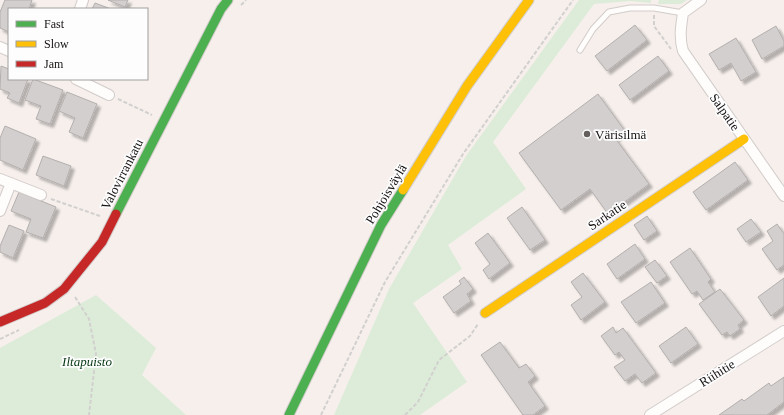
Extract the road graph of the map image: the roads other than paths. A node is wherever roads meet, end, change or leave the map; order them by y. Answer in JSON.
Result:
{"nodes":[{"id":1,"x":228,"y":0,"type":"edge"},
{"id":2,"x":529,"y":0,"type":"edge"},
{"id":3,"x":701,"y":0,"type":"edge"},
{"id":4,"x":682,"y":18,"type":"junction"},
{"id":5,"x":580,"y":50,"type":"dead end"},
{"id":6,"x":78,"y":80,"type":"edge"},
{"id":7,"x":109,"y":95,"type":"road end"},
{"id":8,"x":744,"y":139,"type":"junction"},
{"id":9,"x":0,"y":179,"type":"edge"},
{"id":10,"x":11,"y":183,"type":"junction"},
{"id":11,"x":41,"y":195,"type":"road end"},
{"id":12,"x":784,"y":196,"type":"edge"},
{"id":13,"x":0,"y":211,"type":"edge"},
{"id":14,"x":485,"y":313,"type":"road end"},
{"id":15,"x":0,"y":322,"type":"edge"},
{"id":16,"x":784,"y":331,"type":"edge"},
{"id":17,"x":289,"y":415,"type":"edge"},
{"id":18,"x":650,"y":415,"type":"edge"}],
"edges":[{"from":1,"to":15,"type":"street","name":"Valovirrankatu"},
{"from":2,"to":17,"type":"street","name":"Pohjoisväylä"},
{"from":3,"to":4,"type":"street"},
{"from":4,"to":5,"type":"lane"},
{"from":4,"to":8,"type":"street","name":"Salpatie"},
{"from":6,"to":7,"type":"street"},
{"from":8,"to":12,"type":"street","name":"Salpatie"},
{"from":8,"to":14,"type":"street","name":"Sarkatie"},
{"from":9,"to":10,"type":"street"},
{"from":10,"to":11,"type":"street"},
{"from":10,"to":13,"type":"street"},
{"from":16,"to":18,"type":"street","name":"Riihitie"}]}
